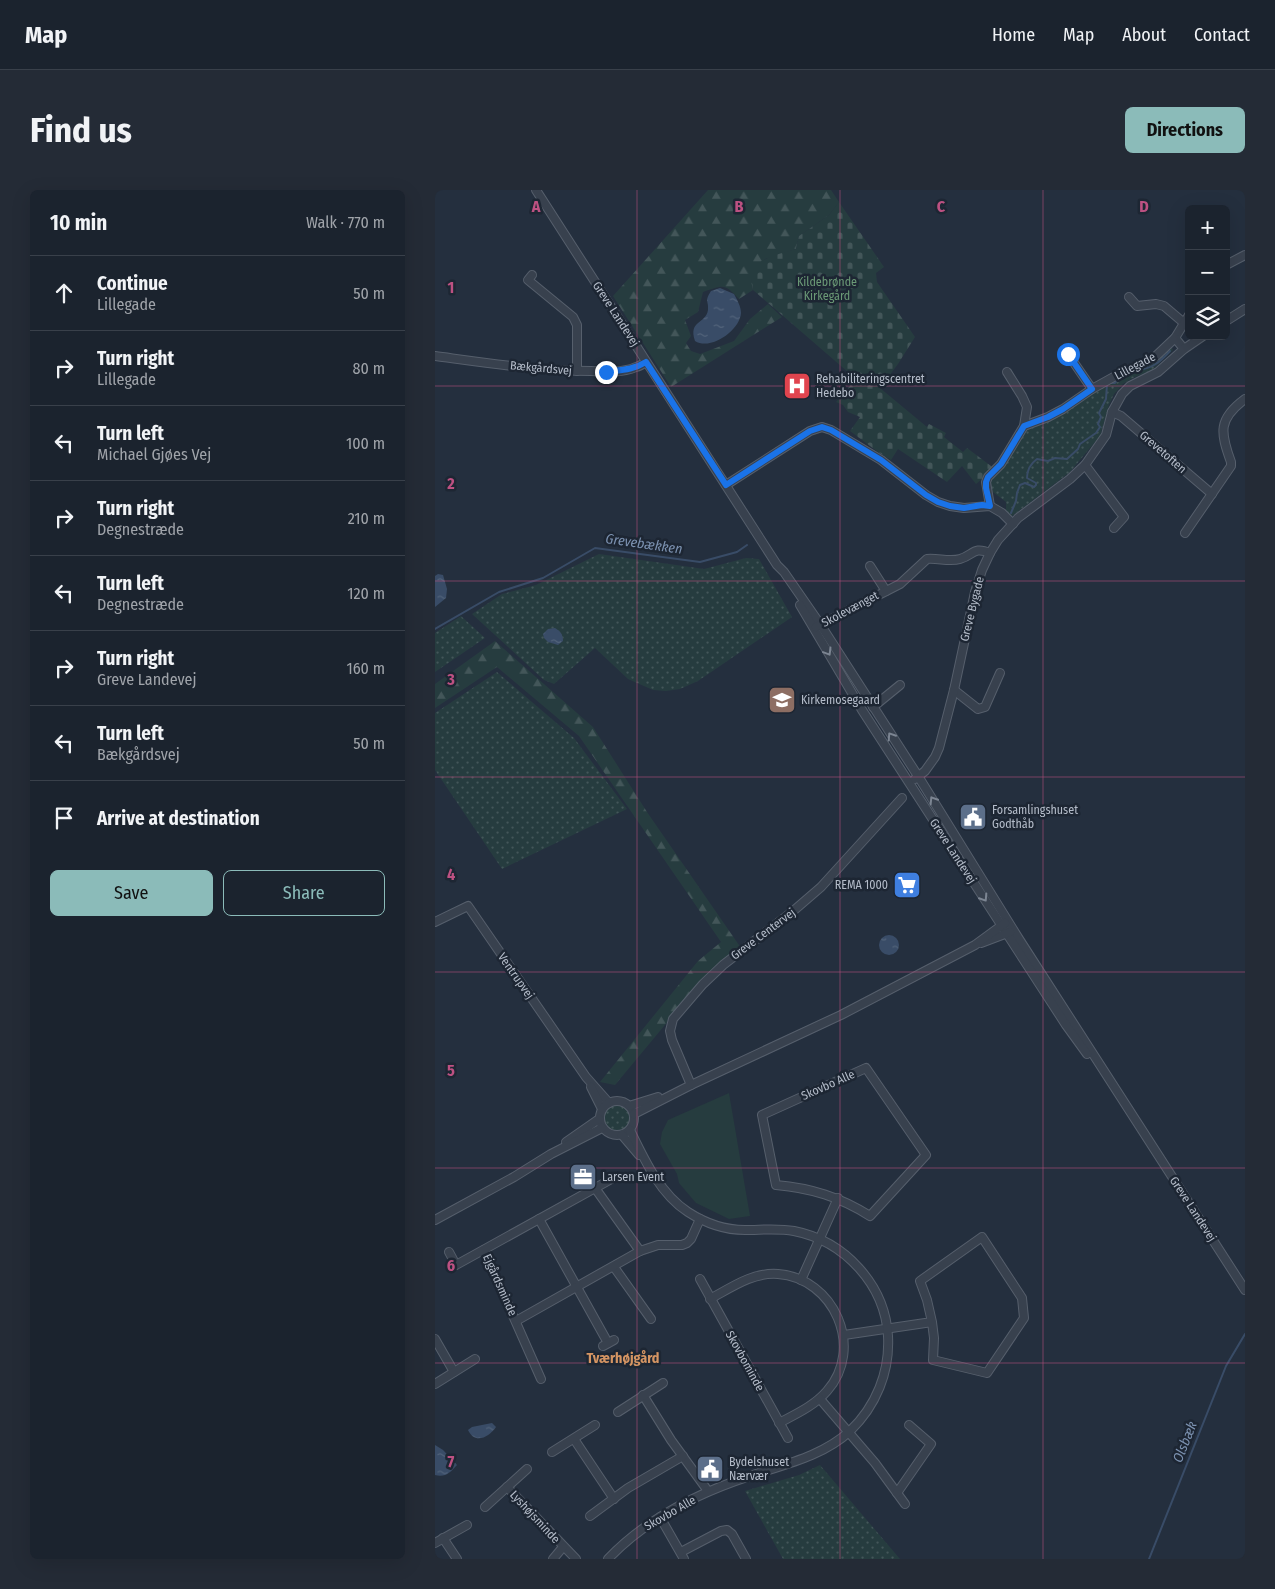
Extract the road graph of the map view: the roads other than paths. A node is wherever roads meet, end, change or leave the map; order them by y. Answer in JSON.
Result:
{"nodes":[{"id":1,"x":536,"y":190,"type":"edge"},
{"id":2,"x":1245,"y":255,"type":"edge"},
{"id":3,"x":1230,"y":263,"type":"edge"},
{"id":4,"x":532,"y":275,"type":"dead end"},
{"id":5,"x":1129,"y":297,"type":"dead end"},
{"id":6,"x":1245,"y":309,"type":"edge"},
{"id":7,"x":1230,"y":318,"type":"edge"},
{"id":8,"x":1184,"y":323,"type":"joint"},
{"id":9,"x":1175,"y":338,"type":"junction"},
{"id":10,"x":1197,"y":340,"type":"edge"},
{"id":11,"x":1184,"y":349,"type":"junction"},
{"id":12,"x":1068,"y":354,"type":"dead end"},
{"id":13,"x":435,"y":356,"type":"edge"},
{"id":14,"x":646,"y":362,"type":"junction"},
{"id":15,"x":577,"y":371,"type":"junction"},
{"id":16,"x":1007,"y":372,"type":"dead end"},
{"id":17,"x":1092,"y":389,"type":"junction"},
{"id":18,"x":1245,"y":399,"type":"edge"},
{"id":19,"x":1112,"y":412,"type":"junction"},
{"id":20,"x":1024,"y":426,"type":"junction"},
{"id":21,"x":1085,"y":465,"type":"junction"},
{"id":22,"x":726,"y":485,"type":"junction"},
{"id":23,"x":1212,"y":494,"type":"junction"},
{"id":24,"x":990,"y":506,"type":"junction"},
{"id":25,"x":1013,"y":524,"type":"junction"},
{"id":26,"x":1114,"y":528,"type":"dead end"},
{"id":27,"x":1185,"y":533,"type":"dead end"},
{"id":28,"x":990,"y":553,"type":"junction"},
{"id":29,"x":870,"y":566,"type":"dead end"},
{"id":30,"x":886,"y":591,"type":"junction"},
{"id":31,"x":817,"y":627,"type":"junction"},
{"id":32,"x":999,"y":673,"type":"dead end"},
{"id":33,"x":900,"y":685,"type":"dead end"},
{"id":34,"x":954,"y":690,"type":"junction"},
{"id":35,"x":873,"y":707,"type":"junction"},
{"id":36,"x":918,"y":776,"type":"junction"},
{"id":37,"x":910,"y":784,"type":"junction"},
{"id":38,"x":902,"y":798,"type":"dead end"},
{"id":39,"x":435,"y":922,"type":"edge"},
{"id":40,"x":1005,"y":923,"type":"junction"},
{"id":41,"x":1011,"y":932,"type":"junction"},
{"id":42,"x":975,"y":945,"type":"junction"},
{"id":43,"x":586,"y":1076,"type":"junction"},
{"id":44,"x":691,"y":1085,"type":"junction"},
{"id":45,"x":679,"y":1091,"type":"junction"},
{"id":46,"x":609,"y":1103,"type":"junction"},
{"id":47,"x":629,"y":1106,"type":"junction"},
{"id":48,"x":602,"y":1109,"type":"junction"},
{"id":49,"x":634,"y":1114,"type":"junction"},
{"id":50,"x":599,"y":1119,"type":"junction"},
{"id":51,"x":602,"y":1128,"type":"junction"},
{"id":52,"x":630,"y":1130,"type":"junction"},
{"id":53,"x":622,"y":1135,"type":"junction"},
{"id":54,"x":551,"y":1154,"type":"junction"},
{"id":55,"x":646,"y":1162,"type":"junction"},
{"id":56,"x":615,"y":1176,"type":"dead end"},
{"id":57,"x":595,"y":1188,"type":"junction"},
{"id":58,"x":838,"y":1198,"type":"junction"},
{"id":59,"x":539,"y":1219,"type":"junction"},
{"id":60,"x":700,"y":1219,"type":"junction"},
{"id":61,"x":435,"y":1220,"type":"edge"},
{"id":62,"x":819,"y":1239,"type":"junction"},
{"id":63,"x":484,"y":1250,"type":"junction"},
{"id":64,"x":640,"y":1251,"type":"junction"},
{"id":65,"x":449,"y":1252,"type":"dead end"},
{"id":66,"x":614,"y":1267,"type":"junction"},
{"id":67,"x":700,"y":1279,"type":"dead end"},
{"id":68,"x":801,"y":1280,"type":"junction"},
{"id":69,"x":577,"y":1287,"type":"junction"},
{"id":70,"x":1245,"y":1290,"type":"edge"},
{"id":71,"x":710,"y":1298,"type":"junction"},
{"id":72,"x":651,"y":1319,"type":"dead end"},
{"id":73,"x":515,"y":1321,"type":"junction"},
{"id":74,"x":932,"y":1322,"type":"junction"},
{"id":75,"x":887,"y":1328,"type":"junction"},
{"id":76,"x":843,"y":1334,"type":"junction"},
{"id":77,"x":435,"y":1339,"type":"edge"},
{"id":78,"x":608,"y":1343,"type":"dead end"},
{"id":79,"x":475,"y":1360,"type":"dead end"},
{"id":80,"x":454,"y":1372,"type":"junction"},
{"id":81,"x":541,"y":1379,"type":"dead end"},
{"id":82,"x":663,"y":1383,"type":"dead end"},
{"id":83,"x":435,"y":1384,"type":"edge"},
{"id":84,"x":643,"y":1395,"type":"junction"},
{"id":85,"x":820,"y":1399,"type":"junction"},
{"id":86,"x":618,"y":1412,"type":"dead end"},
{"id":87,"x":779,"y":1423,"type":"junction"},
{"id":88,"x":595,"y":1425,"type":"dead end"},
{"id":89,"x":909,"y":1425,"type":"dead end"},
{"id":90,"x":849,"y":1432,"type":"junction"},
{"id":91,"x":788,"y":1438,"type":"dead end"},
{"id":92,"x":574,"y":1440,"type":"junction"},
{"id":93,"x":552,"y":1452,"type":"dead end"},
{"id":94,"x":683,"y":1456,"type":"junction"},
{"id":95,"x":527,"y":1470,"type":"dead end"},
{"id":96,"x":507,"y":1487,"type":"junction"},
{"id":97,"x":708,"y":1491,"type":"junction"},
{"id":98,"x":897,"y":1494,"type":"junction"},
{"id":99,"x":614,"y":1499,"type":"junction"},
{"id":100,"x":905,"y":1504,"type":"dead end"},
{"id":101,"x":485,"y":1507,"type":"dead end"},
{"id":102,"x":590,"y":1516,"type":"dead end"},
{"id":103,"x":660,"y":1517,"type":"junction"},
{"id":104,"x":467,"y":1525,"type":"dead end"},
{"id":105,"x":439,"y":1540,"type":"edge"},
{"id":106,"x":563,"y":1547,"type":"junction"},
{"id":107,"x":682,"y":1556,"type":"edge"},
{"id":108,"x":457,"y":1559,"type":"edge"},
{"id":109,"x":553,"y":1559,"type":"edge"},
{"id":110,"x":576,"y":1559,"type":"edge"},
{"id":111,"x":608,"y":1559,"type":"edge"},
{"id":112,"x":746,"y":1559,"type":"edge"}],
"edges":[{"from":1,"to":14,"type":"street","name":"Greve Landevej"},
{"from":2,"to":3,"type":"street"},
{"from":4,"to":15,"type":"street"},
{"from":5,"to":8,"type":"street"},
{"from":6,"to":7,"type":"street"},
{"from":8,"to":9,"type":"street","name":"Lillegade"},
{"from":9,"to":11,"type":"street"},
{"from":9,"to":17,"type":"street","name":"Lillegade"},
{"from":10,"to":11,"type":"street","name":"Greve Bygade"},
{"from":11,"to":19,"type":"street","name":"Greve Bygade"},
{"from":12,"to":17,"type":"street"},
{"from":13,"to":15,"type":"street","name":"Bækgårdsvej"},
{"from":14,"to":15,"type":"street","name":"Bækgårdsvej"},
{"from":14,"to":22,"type":"street","name":"Greve Landevej"},
{"from":16,"to":20,"type":"street"},
{"from":17,"to":20,"type":"street","name":"Lillegade"},
{"from":18,"to":23,"type":"street"},
{"from":19,"to":21,"type":"street","name":"Greve Bygade"},
{"from":19,"to":23,"type":"street","name":"Grevetoften"},
{"from":20,"to":24,"type":"street"},
{"from":21,"to":25,"type":"street","name":"Greve Bygade"},
{"from":21,"to":26,"type":"street"},
{"from":22,"to":24,"type":"street"},
{"from":22,"to":31,"type":"street","name":"Greve Landevej"},
{"from":23,"to":27,"type":"street"},
{"from":24,"to":25,"type":"street"},
{"from":25,"to":28,"type":"street","name":"Greve Bygade"},
{"from":28,"to":30,"type":"street","name":"Skolevænget"},
{"from":28,"to":34,"type":"street","name":"Greve Bygade"},
{"from":29,"to":30,"type":"street","name":"Skolevænget"},
{"from":30,"to":31,"type":"street","name":"Skolevænget"},
{"from":31,"to":35,"type":"street","name":"Greve Landevej"},
{"from":31,"to":37,"type":"street","name":"Greve Landevej","one_way":true},
{"from":32,"to":34,"type":"street"},
{"from":33,"to":35,"type":"street"},
{"from":34,"to":36,"type":"street","name":"Greve Bygade"},
{"from":36,"to":35,"type":"street","name":"Greve Landevej","one_way":true},
{"from":36,"to":37,"type":"street","name":"Greve Bygade"},
{"from":40,"to":36,"type":"street","name":"Greve Landevej","one_way":true},
{"from":37,"to":40,"type":"street","name":"Greve Landevej","one_way":true},
{"from":38,"to":44,"type":"street","name":"Greve Centervej"},
{"from":39,"to":43,"type":"street","name":"Ventrupvej"},
{"from":40,"to":41,"type":"street","name":"Greve Landevej"},
{"from":40,"to":42,"type":"street"},
{"from":41,"to":42,"type":"street"},
{"from":41,"to":70,"type":"street","name":"Greve Landevej"},
{"from":42,"to":44,"type":"street"},
{"from":43,"to":46,"type":"street","name":"Ventrupvej"},
{"from":43,"to":48,"type":"street","name":"Ventrupvej"},
{"from":44,"to":45,"type":"street"},
{"from":45,"to":47,"type":"street"},
{"from":45,"to":49,"type":"street"},
{"from":46,"to":47,"type":"street"},
{"from":46,"to":48,"type":"street"},
{"from":47,"to":49,"type":"street"},
{"from":48,"to":50,"type":"street"},
{"from":49,"to":52,"type":"street"},
{"from":50,"to":51,"type":"street"},
{"from":50,"to":54,"type":"street"},
{"from":51,"to":53,"type":"street"},
{"from":51,"to":54,"type":"street"},
{"from":52,"to":53,"type":"street"},
{"from":52,"to":55,"type":"street","name":"Skovbo Alle"},
{"from":53,"to":55,"type":"street","name":"Skovbo Alle"},
{"from":54,"to":61,"type":"street"},
{"from":55,"to":60,"type":"street","name":"Skovbo Alle"},
{"from":56,"to":57,"type":"street","name":"Ejgårdsminde"},
{"from":57,"to":59,"type":"street","name":"Ejgårdsminde"},
{"from":57,"to":64,"type":"street"},
{"from":58,"to":58,"type":"street","name":"Skovbo Alle"},
{"from":58,"to":62,"type":"street"},
{"from":59,"to":63,"type":"street","name":"Ejgårdsminde"},
{"from":59,"to":69,"type":"street"},
{"from":60,"to":62,"type":"street","name":"Skovbo Alle"},
{"from":60,"to":64,"type":"street","name":"Ejgårdsminde"},
{"from":62,"to":68,"type":"street"},
{"from":62,"to":75,"type":"street","name":"Skovbo Alle"},
{"from":63,"to":65,"type":"street","name":"Ejgårdsminde"},
{"from":63,"to":73,"type":"street","name":"Ejgårdsminde"},
{"from":64,"to":66,"type":"street","name":"Ejgårdsminde"},
{"from":66,"to":69,"type":"street","name":"Ejgårdsminde"},
{"from":66,"to":72,"type":"street"},
{"from":67,"to":71,"type":"street","name":"Skovbominde"},
{"from":68,"to":71,"type":"street"},
{"from":68,"to":76,"type":"street"},
{"from":69,"to":73,"type":"street","name":"Ejgårdsminde"},
{"from":69,"to":78,"type":"street"},
{"from":71,"to":87,"type":"street","name":"Skovbominde"},
{"from":73,"to":81,"type":"street","name":"Ejgårdsminde"},
{"from":74,"to":74,"type":"street"},
{"from":74,"to":75,"type":"street"},
{"from":75,"to":76,"type":"street"},
{"from":75,"to":90,"type":"street","name":"Skovbo Alle"},
{"from":76,"to":85,"type":"street"},
{"from":77,"to":80,"type":"street"},
{"from":79,"to":80,"type":"street"},
{"from":80,"to":83,"type":"street"},
{"from":82,"to":84,"type":"street"},
{"from":84,"to":86,"type":"street"},
{"from":84,"to":94,"type":"street"},
{"from":85,"to":87,"type":"street"},
{"from":85,"to":90,"type":"street"},
{"from":87,"to":91,"type":"street","name":"Skovbominde"},
{"from":88,"to":92,"type":"street"},
{"from":89,"to":98,"type":"street"},
{"from":90,"to":97,"type":"street","name":"Skovbo Alle"},
{"from":90,"to":98,"type":"street"},
{"from":92,"to":93,"type":"street"},
{"from":92,"to":99,"type":"street"},
{"from":94,"to":97,"type":"street"},
{"from":94,"to":99,"type":"street"},
{"from":95,"to":96,"type":"street","name":"Lyshøjsminde"},
{"from":96,"to":101,"type":"street","name":"Lyshøjsminde"},
{"from":96,"to":106,"type":"street","name":"Lyshøjsminde"},
{"from":97,"to":103,"type":"street","name":"Skovbo Alle"},
{"from":98,"to":100,"type":"street"},
{"from":99,"to":102,"type":"street"},
{"from":103,"to":107,"type":"street"},
{"from":103,"to":111,"type":"street","name":"Skovbo Alle"},
{"from":104,"to":105,"type":"street"},
{"from":105,"to":108,"type":"street"},
{"from":106,"to":109,"type":"street","name":"Lyshøjsminde"},
{"from":106,"to":110,"type":"street","name":"Lyshøjsminde"},
{"from":107,"to":112,"type":"street"}]}
